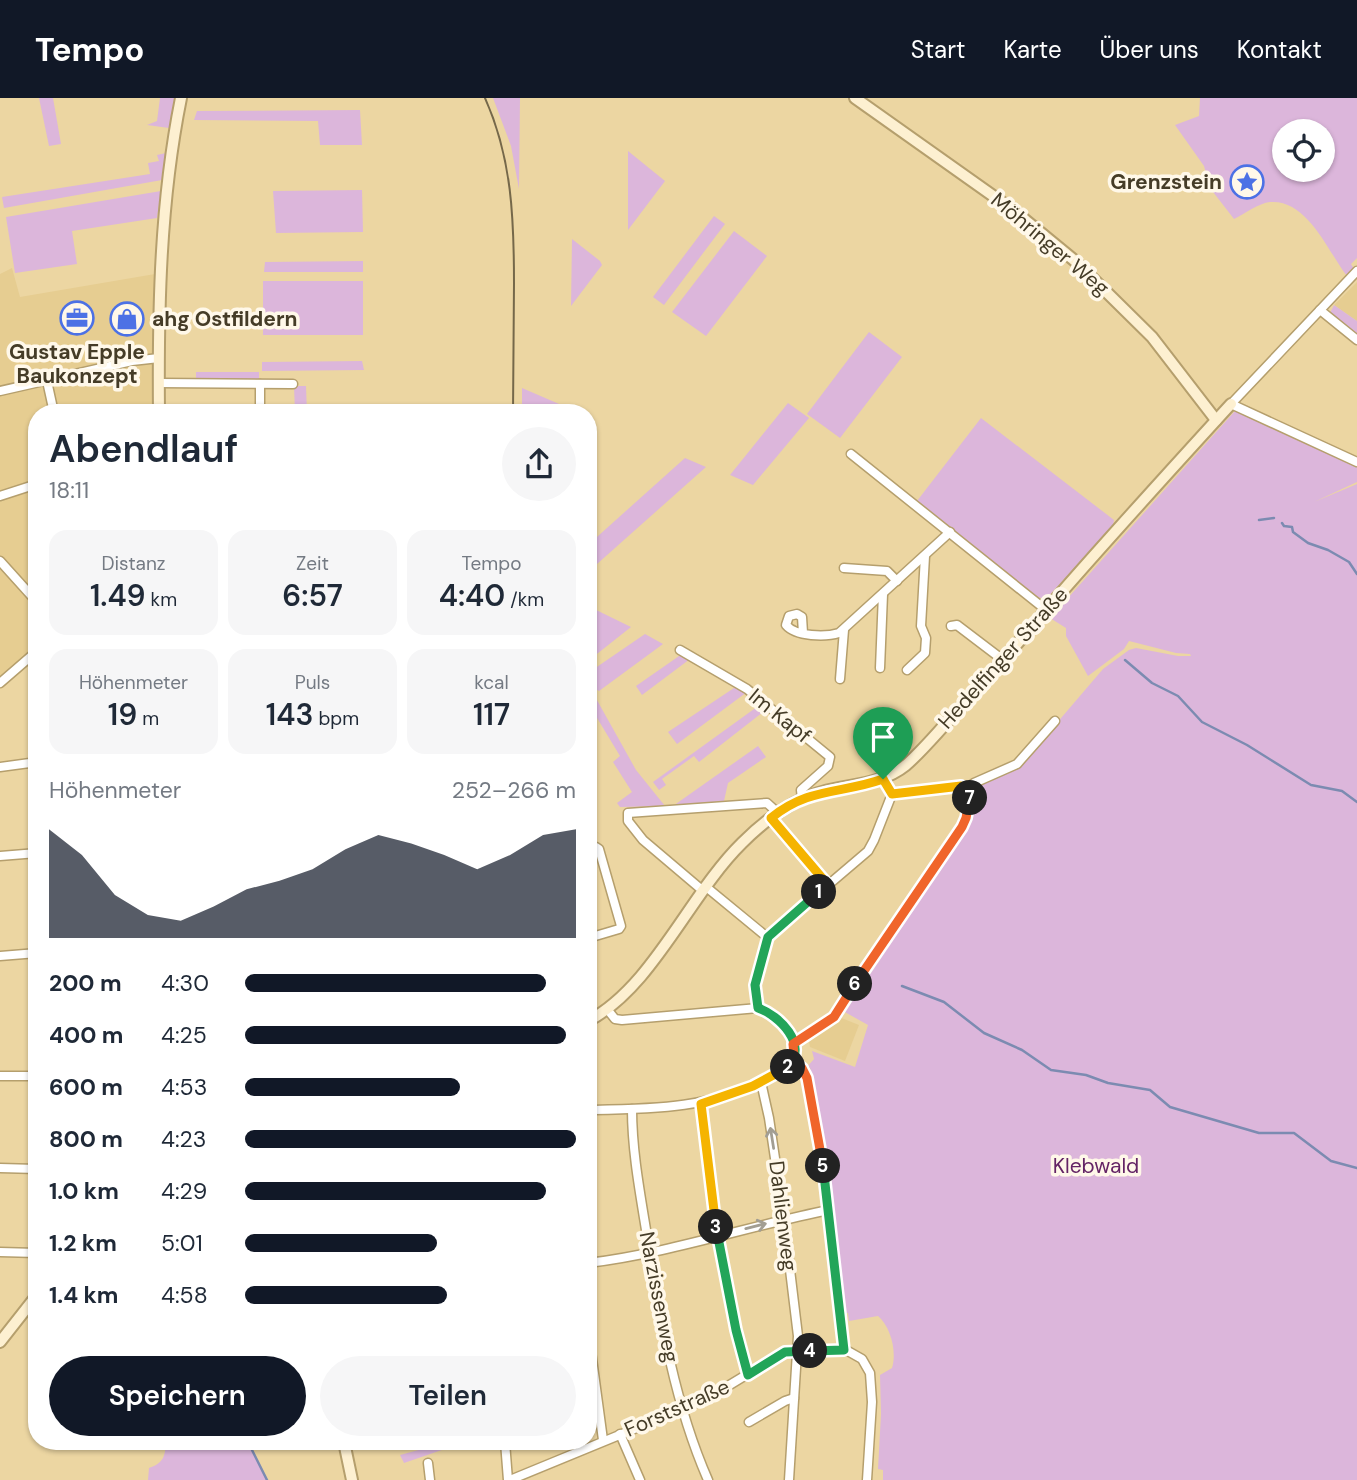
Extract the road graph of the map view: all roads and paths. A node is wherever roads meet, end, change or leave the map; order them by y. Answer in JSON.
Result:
{"nodes":[{"id":1,"x":181,"y":98,"type":"edge"},
{"id":2,"x":855,"y":98,"type":"edge"},
{"id":3,"x":1357,"y":271,"type":"edge"},
{"id":4,"x":1320,"y":310,"type":"junction"},
{"id":5,"x":1357,"y":340,"type":"edge"},
{"id":6,"x":159,"y":358,"type":"junction"},
{"id":7,"x":47,"y":381,"type":"junction"},
{"id":8,"x":159,"y":383,"type":"junction"},
{"id":9,"x":260,"y":384,"type":"junction"},
{"id":10,"x":293,"y":384,"type":"dead end"},
{"id":11,"x":0,"y":391,"type":"edge"},
{"id":12,"x":52,"y":404,"type":"edge"},
{"id":13,"x":159,"y":404,"type":"edge"},
{"id":14,"x":260,"y":404,"type":"edge"},
{"id":15,"x":1231,"y":404,"type":"junction"},
{"id":16,"x":1216,"y":420,"type":"junction"},
{"id":17,"x":851,"y":454,"type":"dead end"},
{"id":18,"x":1357,"y":462,"type":"edge"},
{"id":19,"x":28,"y":487,"type":"edge"},
{"id":20,"x":0,"y":496,"type":"edge"},
{"id":21,"x":950,"y":532,"type":"junction"},
{"id":22,"x":925,"y":556,"type":"junction"},
{"id":23,"x":0,"y":561,"type":"edge"},
{"id":24,"x":844,"y":568,"type":"dead end"},
{"id":25,"x":897,"y":581,"type":"junction"},
{"id":26,"x":28,"y":592,"type":"edge"},
{"id":27,"x":883,"y":594,"type":"junction"},
{"id":28,"x":1046,"y":610,"type":"junction"},
{"id":29,"x":951,"y":626,"type":"dead end"},
{"id":30,"x":844,"y":630,"type":"junction"},
{"id":31,"x":803,"y":633,"type":"dead end"},
{"id":32,"x":680,"y":650,"type":"dead end"},
{"id":33,"x":1003,"y":660,"type":"junction"},
{"id":34,"x":28,"y":662,"type":"edge"},
{"id":35,"x":880,"y":668,"type":"dead end"},
{"id":36,"x":907,"y":670,"type":"dead end"},
{"id":37,"x":841,"y":679,"type":"dead end"},
{"id":38,"x":0,"y":683,"type":"edge"},
{"id":39,"x":1055,"y":721,"type":"dead end"},
{"id":40,"x":28,"y":763,"type":"edge"},
{"id":41,"x":0,"y":767,"type":"edge"},
{"id":42,"x":883,"y":779,"type":"junction"},
{"id":43,"x":965,"y":789,"type":"junction"},
{"id":44,"x":892,"y":794,"type":"junction"},
{"id":45,"x":802,"y":799,"type":"junction"},
{"id":46,"x":775,"y":816,"type":"junction"},
{"id":47,"x":597,"y":848,"type":"edge"},
{"id":48,"x":28,"y":854,"type":"edge"},
{"id":49,"x":0,"y":856,"type":"edge"},
{"id":50,"x":828,"y":885,"type":"junction"},
{"id":51,"x":703,"y":888,"type":"junction"},
{"id":52,"x":597,"y":936,"type":"edge"},
{"id":53,"x":768,"y":937,"type":"junction"},
{"id":54,"x":28,"y":954,"type":"edge"},
{"id":55,"x":0,"y":956,"type":"edge"},
{"id":56,"x":758,"y":1008,"type":"junction"},
{"id":57,"x":607,"y":1009,"type":"junction"},
{"id":58,"x":597,"y":1015,"type":"edge"},
{"id":59,"x":793,"y":1044,"type":"junction"},
{"id":60,"x":793,"y":1062,"type":"junction"},
{"id":61,"x":0,"y":1076,"type":"edge"},
{"id":62,"x":28,"y":1076,"type":"edge"},
{"id":63,"x":761,"y":1082,"type":"junction"},
{"id":64,"x":701,"y":1104,"type":"junction"},
{"id":65,"x":632,"y":1109,"type":"junction"},
{"id":66,"x":597,"y":1110,"type":"edge"},
{"id":67,"x":0,"y":1168,"type":"edge"},
{"id":68,"x":28,"y":1169,"type":"edge"},
{"id":69,"x":829,"y":1210,"type":"junction"},
{"id":70,"x":784,"y":1219,"type":"junction"},
{"id":71,"x":718,"y":1237,"type":"junction"},
{"id":72,"x":0,"y":1252,"type":"edge"},
{"id":73,"x":28,"y":1253,"type":"edge"},
{"id":74,"x":649,"y":1253,"type":"junction"},
{"id":75,"x":597,"y":1262,"type":"edge"},
{"id":76,"x":28,"y":1306,"type":"edge"},
{"id":77,"x":0,"y":1342,"type":"edge"},
{"id":78,"x":844,"y":1350,"type":"junction"},
{"id":79,"x":797,"y":1351,"type":"junction"},
{"id":80,"x":748,"y":1375,"type":"junction"},
{"id":81,"x":597,"y":1396,"type":"edge"},
{"id":82,"x":794,"y":1398,"type":"junction"},
{"id":83,"x":683,"y":1409,"type":"junction"},
{"id":84,"x":749,"y":1422,"type":"dead end"},
{"id":85,"x":620,"y":1434,"type":"junction"},
{"id":86,"x":603,"y":1440,"type":"junction"},
{"id":87,"x":597,"y":1443,"type":"edge"},
{"id":88,"x":346,"y":1450,"type":"edge"},
{"id":89,"x":506,"y":1450,"type":"edge"},
{"id":90,"x":580,"y":1450,"type":"edge"},
{"id":91,"x":428,"y":1464,"type":"dead end"},
{"id":92,"x":352,"y":1480,"type":"edge"},
{"id":93,"x":430,"y":1480,"type":"edge"},
{"id":94,"x":509,"y":1480,"type":"edge"},
{"id":95,"x":640,"y":1480,"type":"edge"},
{"id":96,"x":708,"y":1480,"type":"edge"},
{"id":97,"x":789,"y":1480,"type":"edge"},
{"id":98,"x":867,"y":1480,"type":"edge"}],
"edges":[{"from":1,"to":6,"type":"street"},
{"from":2,"to":16,"type":"street","name":"Möhringer Weg"},
{"from":3,"to":4,"type":"street","name":"Hedelfinger Straße"},
{"from":4,"to":5,"type":"street"},
{"from":4,"to":15,"type":"street","name":"Hedelfinger Straße"},
{"from":6,"to":7,"type":"street"},
{"from":6,"to":8,"type":"street"},
{"from":7,"to":11,"type":"street"},
{"from":7,"to":12,"type":"street"},
{"from":8,"to":9,"type":"street"},
{"from":8,"to":13,"type":"street"},
{"from":9,"to":10,"type":"street"},
{"from":9,"to":14,"type":"street"},
{"from":15,"to":16,"type":"street","name":"Hedelfinger Straße"},
{"from":15,"to":18,"type":"street"},
{"from":16,"to":28,"type":"street","name":"Hedelfinger Straße"},
{"from":17,"to":21,"type":"street"},
{"from":19,"to":20,"type":"street"},
{"from":21,"to":22,"type":"street"},
{"from":21,"to":28,"type":"street"},
{"from":22,"to":25,"type":"street"},
{"from":22,"to":36,"type":"street"},
{"from":23,"to":26,"type":"street"},
{"from":24,"to":25,"type":"street"},
{"from":25,"to":27,"type":"street"},
{"from":27,"to":30,"type":"street"},
{"from":27,"to":35,"type":"street"},
{"from":28,"to":33,"type":"street","name":"Hedelfinger Straße"},
{"from":29,"to":33,"type":"street"},
{"from":30,"to":31,"type":"street"},
{"from":30,"to":37,"type":"street"},
{"from":32,"to":45,"type":"street","name":"Im Kapf"},
{"from":33,"to":42,"type":"street","name":"Hedelfinger Straße"},
{"from":34,"to":38,"type":"street"},
{"from":39,"to":43,"type":"street"},
{"from":40,"to":41,"type":"street"},
{"from":42,"to":44,"type":"street"},
{"from":42,"to":45,"type":"street","name":"Hedelfinger Straße"},
{"from":43,"to":44,"type":"street"},
{"from":43,"to":59,"type":"street"},
{"from":44,"to":50,"type":"street"},
{"from":45,"to":46,"type":"street","name":"Hedelfinger Straße"},
{"from":46,"to":50,"type":"street"},
{"from":46,"to":51,"type":"street","name":"Hedelfinger Straße"},
{"from":46,"to":51,"type":"street"},
{"from":47,"to":52,"type":"street"},
{"from":48,"to":49,"type":"street"},
{"from":50,"to":53,"type":"street"},
{"from":51,"to":53,"type":"street"},
{"from":51,"to":57,"type":"street","name":"Hedelfinger Straße"},
{"from":53,"to":56,"type":"street"},
{"from":54,"to":55,"type":"street"},
{"from":56,"to":57,"type":"street"},
{"from":56,"to":59,"type":"street"},
{"from":57,"to":58,"type":"street","name":"Hedelfinger Straße"},
{"from":59,"to":60,"type":"street"},
{"from":60,"to":63,"type":"street"},
{"from":60,"to":69,"type":"street"},
{"from":61,"to":62,"type":"street"},
{"from":63,"to":64,"type":"street"},
{"from":70,"to":63,"type":"street","name":"Dahlienweg","one_way":true},
{"from":64,"to":65,"type":"street"},
{"from":64,"to":71,"type":"street"},
{"from":65,"to":66,"type":"street"},
{"from":65,"to":74,"type":"street","name":"Narzissenweg"},
{"from":67,"to":68,"type":"street"},
{"from":69,"to":70,"type":"street"},
{"from":69,"to":78,"type":"street"},
{"from":71,"to":70,"type":"street","one_way":true},
{"from":70,"to":79,"type":"street","name":"Dahlienweg"},
{"from":71,"to":74,"type":"street"},
{"from":71,"to":80,"type":"street"},
{"from":72,"to":73,"type":"street"},
{"from":74,"to":75,"type":"street"},
{"from":74,"to":83,"type":"street","name":"Narzissenweg"},
{"from":76,"to":77,"type":"street"},
{"from":78,"to":79,"type":"street","name":"Forststraße"},
{"from":78,"to":98,"type":"street"},
{"from":79,"to":80,"type":"street","name":"Forststraße"},
{"from":79,"to":82,"type":"street","name":"Dahlienweg"},
{"from":80,"to":83,"type":"street","name":"Forststraße"},
{"from":81,"to":86,"type":"street"},
{"from":82,"to":84,"type":"street"},
{"from":82,"to":97,"type":"street","name":"Dahlienweg"},
{"from":83,"to":85,"type":"street","name":"Forststraße"},
{"from":83,"to":96,"type":"street","name":"Narzissenweg"},
{"from":85,"to":86,"type":"street","name":"Forststraße"},
{"from":85,"to":95,"type":"street"},
{"from":86,"to":87,"type":"street","name":"Forststraße"},
{"from":88,"to":92,"type":"street"},
{"from":89,"to":94,"type":"street"},
{"from":90,"to":94,"type":"street","name":"Forststraße"},
{"from":91,"to":93,"type":"street"}]}
